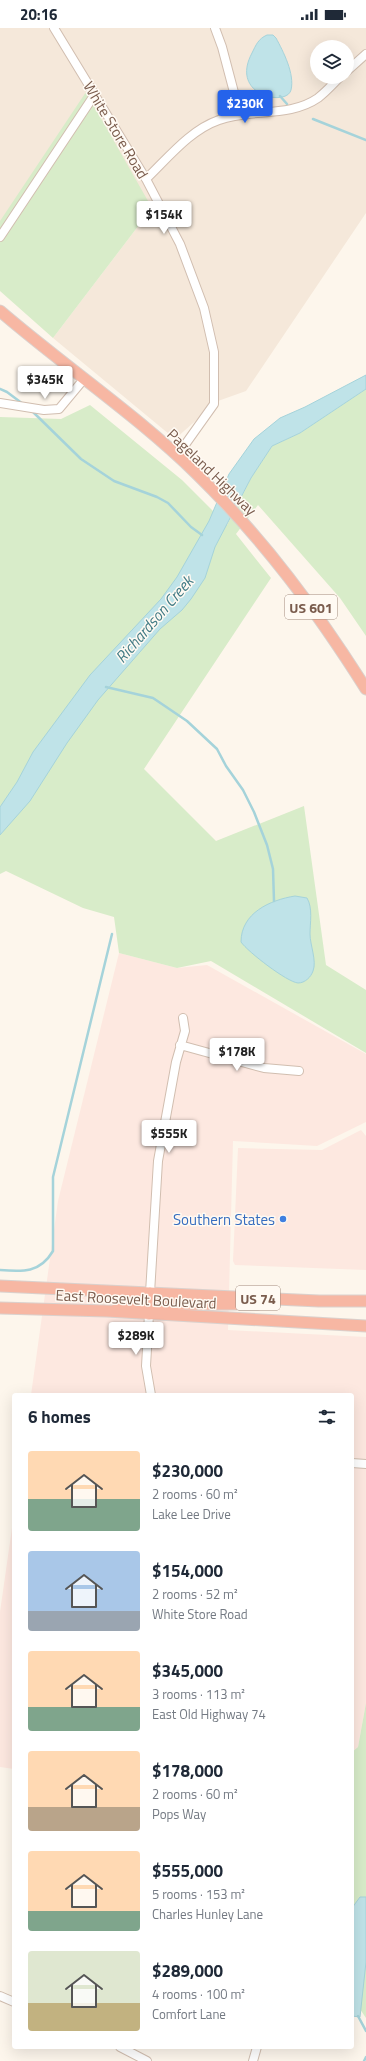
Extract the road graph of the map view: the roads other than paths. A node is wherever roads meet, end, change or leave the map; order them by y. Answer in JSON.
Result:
{"nodes":[{"id":1,"x":54,"y":28,"type":"edge"},
{"id":2,"x":215,"y":28,"type":"edge"},
{"id":3,"x":366,"y":54,"type":"edge"},
{"id":4,"x":354,"y":65,"type":"edge"},
{"id":5,"x":332,"y":84,"type":"edge"},
{"id":6,"x":95,"y":94,"type":"junction"},
{"id":7,"x":240,"y":115,"type":"junction"},
{"id":8,"x":146,"y":179,"type":"junction"},
{"id":9,"x":0,"y":237,"type":"edge"},
{"id":10,"x":0,"y":311,"type":"edge"},
{"id":11,"x":84,"y":380,"type":"junction"},
{"id":12,"x":0,"y":403,"type":"edge"},
{"id":13,"x":177,"y":456,"type":"junction"},
{"id":14,"x":366,"y":689,"type":"edge"},
{"id":15,"x":183,"y":1018,"type":"dead end"},
{"id":16,"x":180,"y":1045,"type":"junction"},
{"id":17,"x":299,"y":1071,"type":"dead end"},
{"id":18,"x":0,"y":1286,"type":"edge"},
{"id":19,"x":150,"y":1293,"type":"junction"},
{"id":20,"x":287,"y":1299,"type":"junction"},
{"id":21,"x":366,"y":1301,"type":"edge"},
{"id":22,"x":0,"y":1308,"type":"edge"},
{"id":23,"x":30,"y":1309,"type":"junction"},
{"id":24,"x":149,"y":1314,"type":"junction"},
{"id":25,"x":363,"y":1325,"type":"edge"},
{"id":26,"x":151,"y":1393,"type":"edge"},
{"id":27,"x":354,"y":1463,"type":"edge"},
{"id":28,"x":366,"y":1464,"type":"edge"},
{"id":29,"x":0,"y":1996,"type":"edge"},
{"id":30,"x":12,"y":2001,"type":"edge"},
{"id":31,"x":124,"y":2049,"type":"edge"},
{"id":32,"x":256,"y":2049,"type":"edge"},
{"id":33,"x":147,"y":2061,"type":"edge"},
{"id":34,"x":253,"y":2061,"type":"edge"}],
"edges":[{"from":1,"to":6,"type":"street","name":"White Store Road"},
{"from":2,"to":7,"type":"street"},
{"from":3,"to":4,"type":"street"},
{"from":5,"to":7,"type":"street"},
{"from":6,"to":8,"type":"street","name":"White Store Road"},
{"from":6,"to":9,"type":"street"},
{"from":7,"to":8,"type":"street"},
{"from":8,"to":13,"type":"street","name":"White Store Road"},
{"from":10,"to":11,"type":"highway","name":"Pageland Highway","number":"US 601"},
{"from":11,"to":12,"type":"street"},
{"from":11,"to":13,"type":"highway","name":"Pageland Highway","number":"US 601"},
{"from":13,"to":14,"type":"highway","name":"Pageland Highway","number":"US 601"},
{"from":15,"to":16,"type":"street"},
{"from":16,"to":17,"type":"street"},
{"from":16,"to":19,"type":"street"},
{"from":18,"to":19,"type":"highway","name":"East Roosevelt Boulevard","number":"US 74"},
{"from":19,"to":20,"type":"highway","name":"East Roosevelt Boulevard","number":"US 74"},
{"from":19,"to":23,"type":"highway"},
{"from":20,"to":21,"type":"highway","name":"East Roosevelt Boulevard","number":"US 74"},
{"from":20,"to":24,"type":"highway"},
{"from":22,"to":23,"type":"highway","name":"East Roosevelt Boulevard","number":"US 74"},
{"from":23,"to":24,"type":"highway","name":"East Roosevelt Boulevard","number":"US 74"},
{"from":24,"to":25,"type":"highway","name":"East Roosevelt Boulevard","number":"US 74"},
{"from":24,"to":26,"type":"street"},
{"from":27,"to":28,"type":"street"},
{"from":29,"to":30,"type":"street"},
{"from":31,"to":33,"type":"street"},
{"from":32,"to":34,"type":"street"}]}
